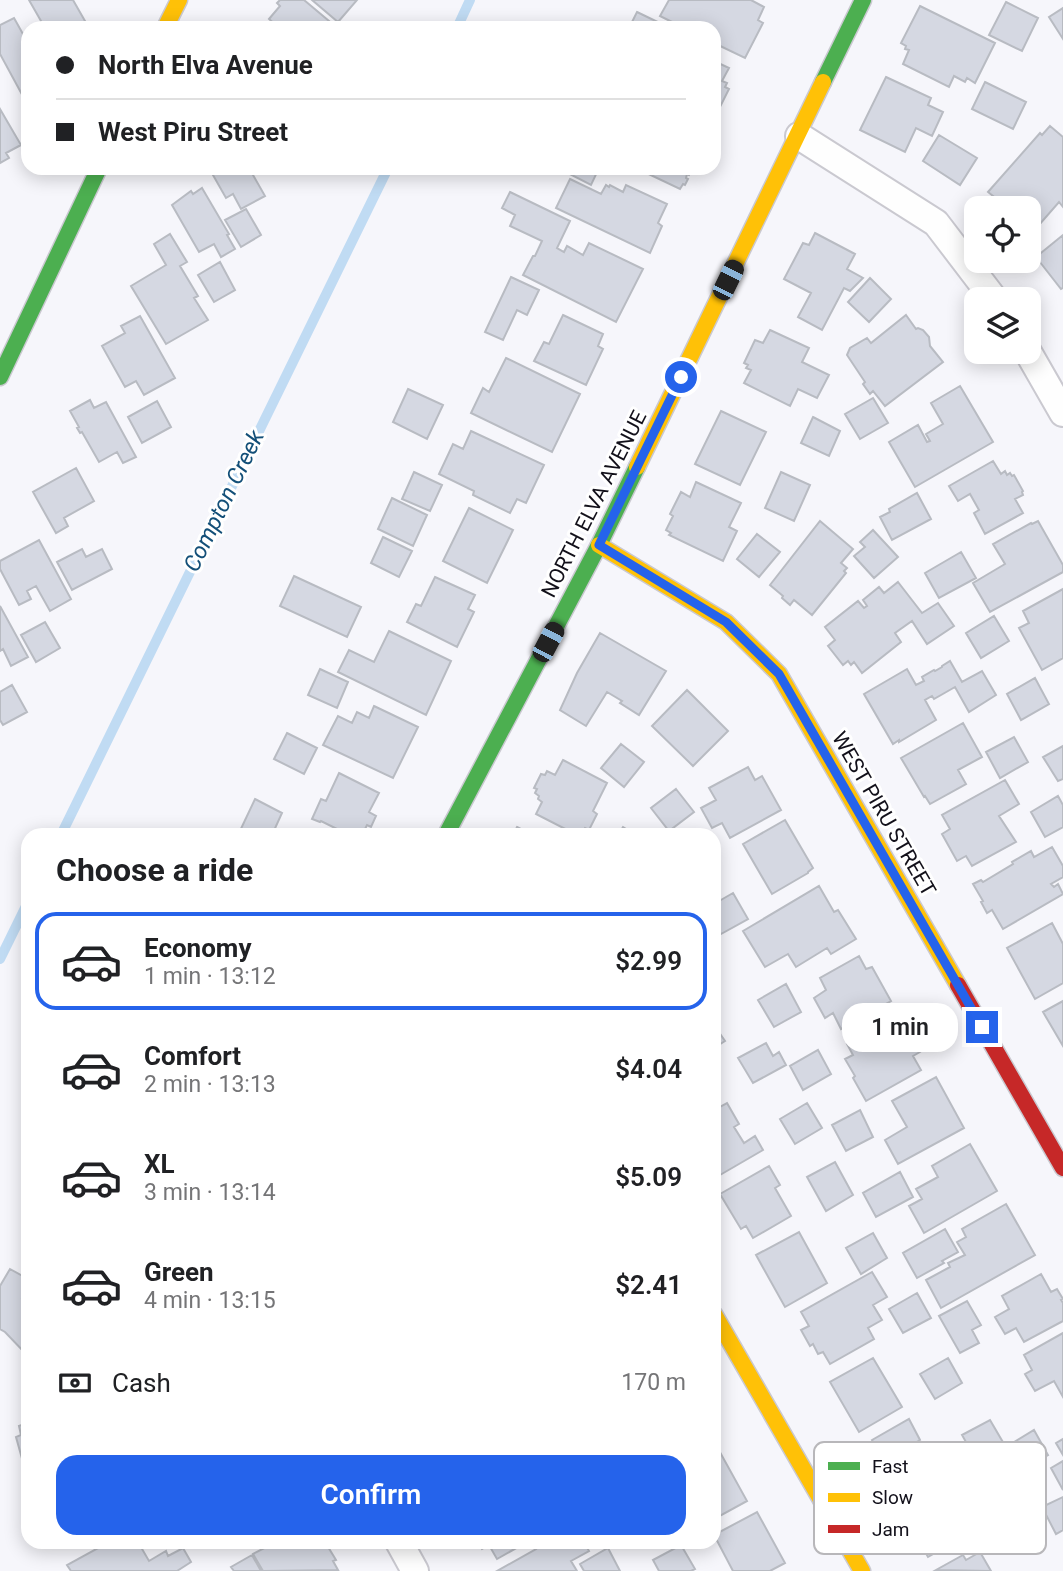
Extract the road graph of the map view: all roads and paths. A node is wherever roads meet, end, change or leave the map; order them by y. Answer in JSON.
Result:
{"nodes":[{"id":1,"x":179,"y":0,"type":"edge"},
{"id":2,"x":863,"y":0,"type":"edge"},
{"id":3,"x":168,"y":21,"type":"edge"},
{"id":4,"x":799,"y":136,"type":"junction"},
{"id":5,"x":96,"y":175,"type":"edge"},
{"id":6,"x":985,"y":287,"type":"edge"},
{"id":7,"x":1035,"y":364,"type":"edge"},
{"id":8,"x":0,"y":377,"type":"edge"},
{"id":9,"x":1063,"y":413,"type":"edge"},
{"id":10,"x":599,"y":545,"type":"junction"},
{"id":11,"x":450,"y":828,"type":"edge"},
{"id":12,"x":1063,"y":1168,"type":"edge"},
{"id":13,"x":721,"y":1326,"type":"edge"},
{"id":14,"x":814,"y":1488,"type":"edge"},
{"id":15,"x":403,"y":1549,"type":"edge"},
{"id":16,"x":852,"y":1554,"type":"edge"},
{"id":17,"x":415,"y":1571,"type":"edge"},
{"id":18,"x":862,"y":1571,"type":"edge"}],
"edges":[{"from":1,"to":3,"type":"street"},
{"from":2,"to":4,"type":"street","name":"NORTH ELVA AVENUE"},
{"from":4,"to":6,"type":"street"},
{"from":4,"to":10,"type":"street","name":"NORTH ELVA AVENUE"},
{"from":5,"to":8,"type":"street"},
{"from":7,"to":9,"type":"street"},
{"from":10,"to":11,"type":"street","name":"NORTH ELVA AVENUE"},
{"from":10,"to":12,"type":"street","name":"WEST PIRU STREET"},
{"from":13,"to":14,"type":"street"},
{"from":15,"to":17,"type":"street"},
{"from":16,"to":18,"type":"street"}]}
